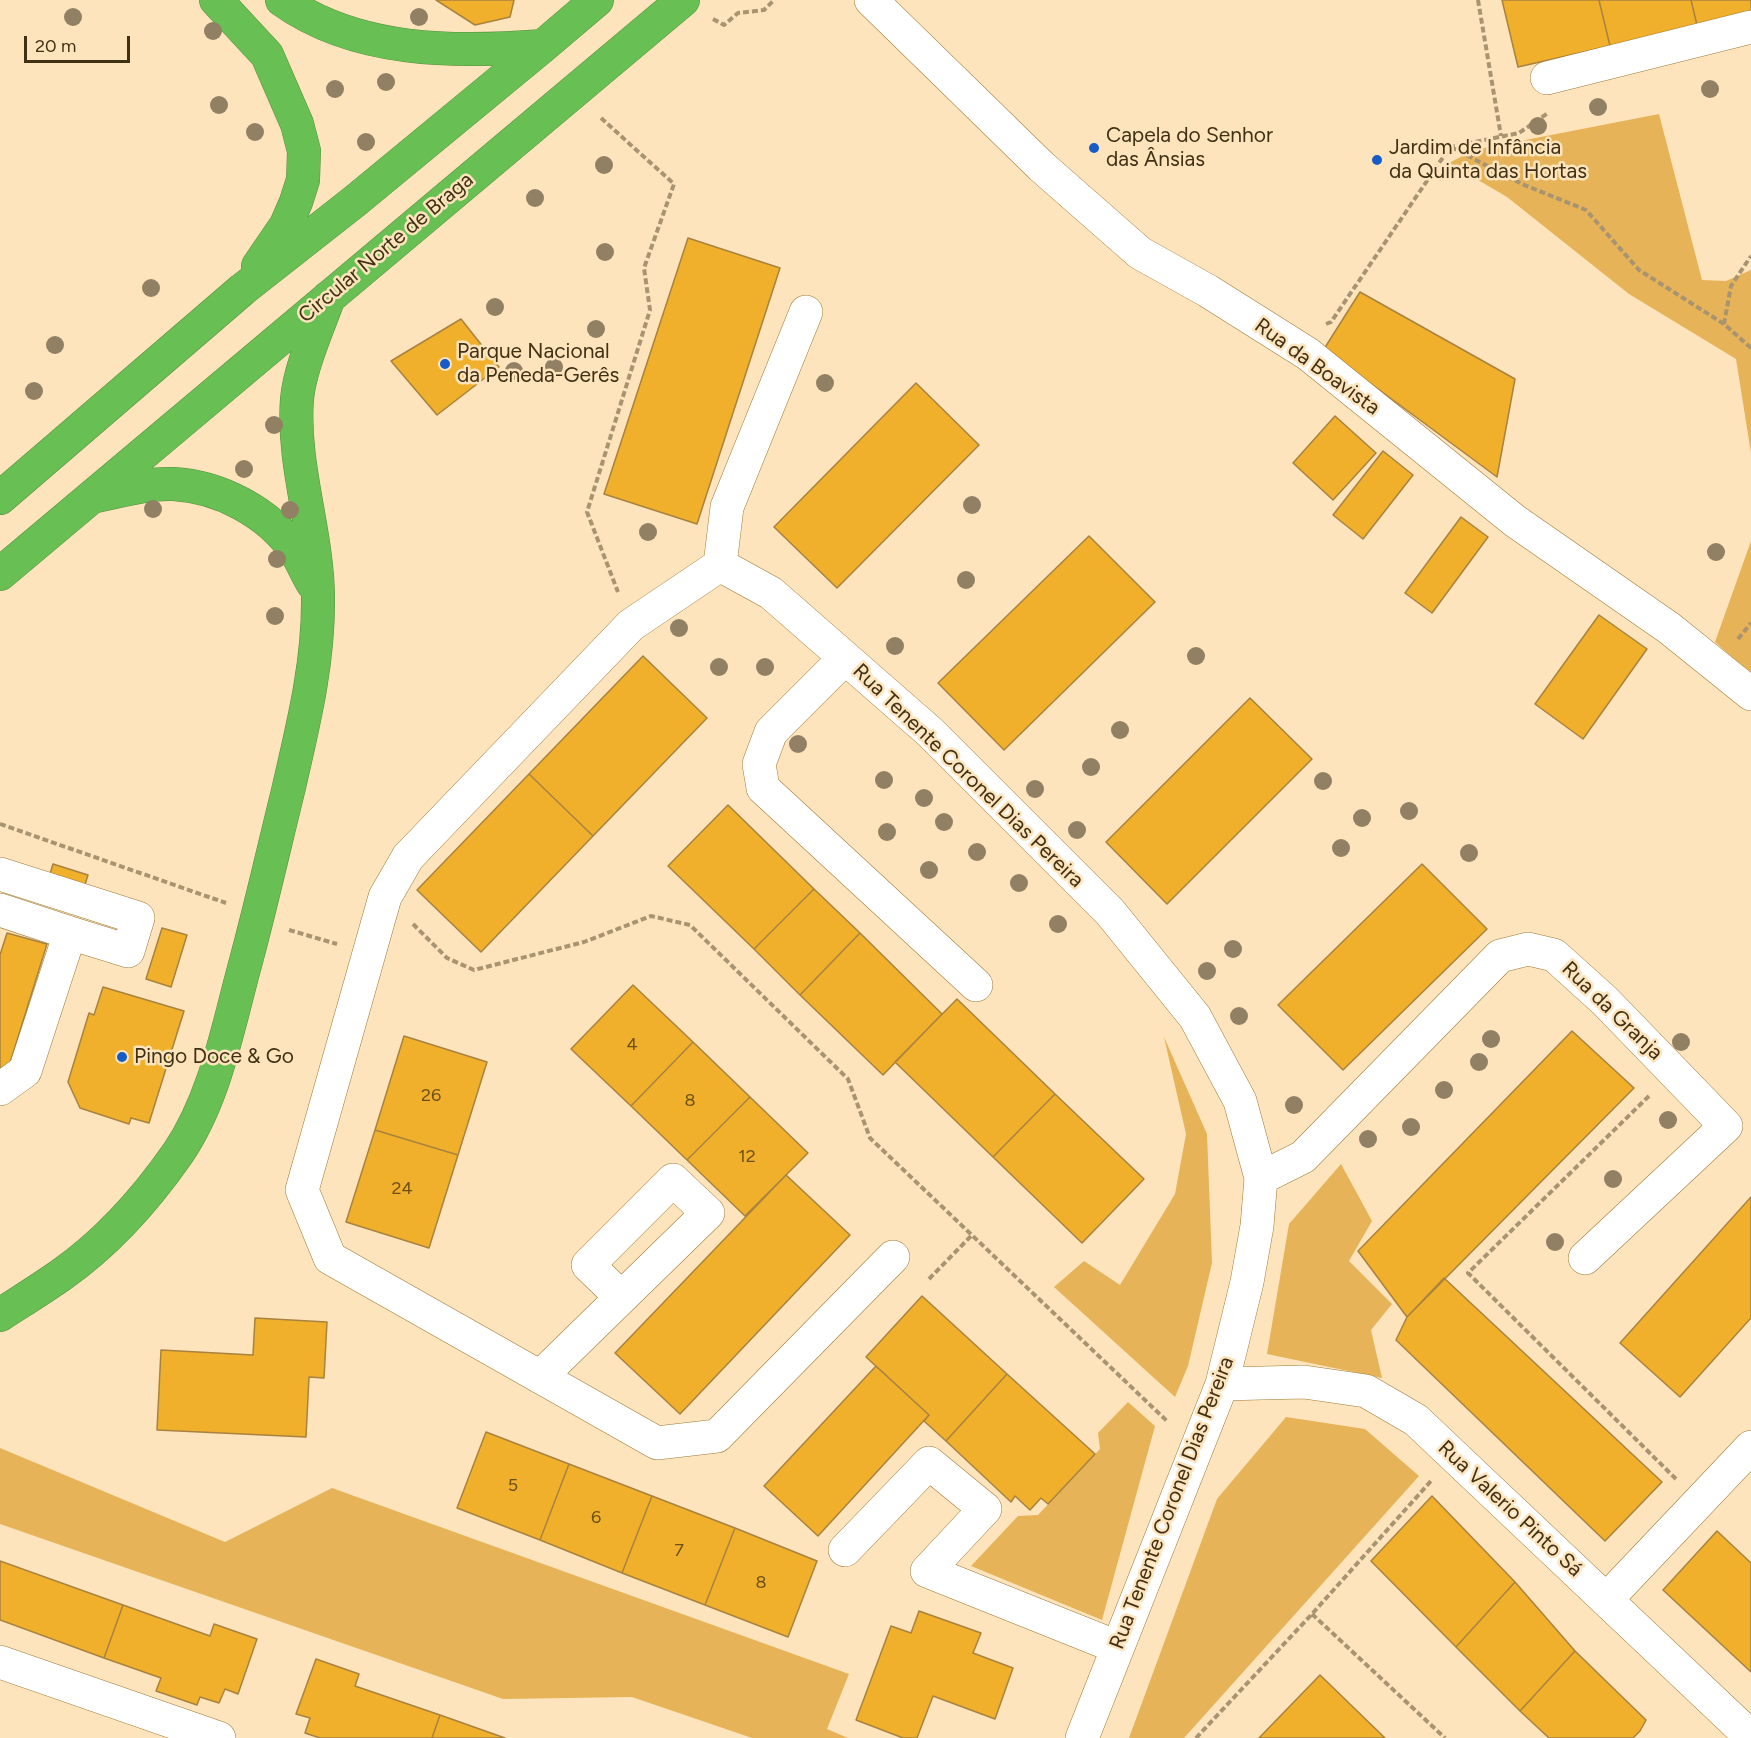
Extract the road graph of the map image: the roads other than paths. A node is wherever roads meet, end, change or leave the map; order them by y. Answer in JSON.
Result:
{"nodes":[{"id":1,"x":216,"y":0,"type":"edge"},
{"id":2,"x":282,"y":0,"type":"edge"},
{"id":3,"x":597,"y":0,"type":"edge"},
{"id":4,"x":682,"y":0,"type":"edge"},
{"id":5,"x":871,"y":0,"type":"edge"},
{"id":6,"x":1751,"y":27,"type":"edge"},
{"id":7,"x":543,"y":46,"type":"junction"},
{"id":8,"x":1552,"y":92,"type":"road end"},
{"id":9,"x":243,"y":289,"type":"junction"},
{"id":10,"x":329,"y":297,"type":"junction"},
{"id":11,"x":806,"y":312,"type":"dead end"},
{"id":12,"x":91,"y":497,"type":"junction"},
{"id":13,"x":0,"y":498,"type":"edge"},
{"id":14,"x":720,"y":565,"type":"junction"},
{"id":15,"x":0,"y":574,"type":"edge"},
{"id":16,"x":318,"y":595,"type":"junction"},
{"id":17,"x":845,"y":658,"type":"junction"},
{"id":18,"x":1751,"y":694,"type":"edge"},
{"id":19,"x":0,"y":874,"type":"edge"},
{"id":20,"x":0,"y":910,"type":"edge"},
{"id":21,"x":70,"y":933,"type":"junction"},
{"id":22,"x":976,"y":985,"type":"dead end"},
{"id":23,"x":0,"y":1089,"type":"edge"},
{"id":24,"x":1261,"y":1178,"type":"junction"},
{"id":25,"x":893,"y":1257,"type":"dead end"},
{"id":26,"x":1585,"y":1258,"type":"dead end"},
{"id":27,"x":42,"y":1287,"type":"junction"},
{"id":28,"x":0,"y":1291,"type":"edge"},
{"id":29,"x":621,"y":1297,"type":"dead end"},
{"id":30,"x":0,"y":1316,"type":"edge"},
{"id":31,"x":540,"y":1377,"type":"junction"},
{"id":32,"x":1222,"y":1384,"type":"junction"},
{"id":33,"x":1751,"y":1447,"type":"edge"},
{"id":34,"x":845,"y":1550,"type":"dead end"},
{"id":35,"x":1606,"y":1600,"type":"junction"},
{"id":36,"x":1118,"y":1647,"type":"junction"},
{"id":37,"x":0,"y":1662,"type":"edge"},
{"id":38,"x":1751,"y":1737,"type":"edge"},
{"id":39,"x":219,"y":1738,"type":"edge"},
{"id":40,"x":1082,"y":1738,"type":"edge"}],
"edges":[{"from":1,"to":9,"type":"highway"},
{"from":2,"to":7,"type":"highway"},
{"from":3,"to":7,"type":"highway"},
{"from":4,"to":10,"type":"highway","name":"Circular Norte de Braga"},
{"from":5,"to":18,"type":"street","name":"Rua da Boavista"},
{"from":6,"to":8,"type":"street"},
{"from":7,"to":9,"type":"highway"},
{"from":9,"to":13,"type":"highway"},
{"from":10,"to":12,"type":"highway","name":"Circular Norte de Braga"},
{"from":10,"to":16,"type":"highway"},
{"from":11,"to":14,"type":"street"},
{"from":12,"to":15,"type":"highway","name":"Circular Norte de Braga"},
{"from":12,"to":16,"type":"highway"},
{"from":14,"to":17,"type":"street","name":"Rua Tenente Coronel Dias Pereira"},
{"from":14,"to":31,"type":"street"},
{"from":16,"to":27,"type":"highway"},
{"from":17,"to":22,"type":"street"},
{"from":17,"to":24,"type":"street","name":"Rua Tenente Coronel Dias Pereira"},
{"from":19,"to":21,"type":"street"},
{"from":20,"to":21,"type":"street"},
{"from":21,"to":23,"type":"street"},
{"from":24,"to":26,"type":"street","name":"Rua da Granja"},
{"from":24,"to":32,"type":"street","name":"Rua Tenente Coronel Dias Pereira"},
{"from":25,"to":31,"type":"street"},
{"from":27,"to":28,"type":"highway"},
{"from":27,"to":30,"type":"highway"},
{"from":29,"to":31,"type":"street"},
{"from":32,"to":35,"type":"street","name":"Rua Valerio Pinto Sá"},
{"from":32,"to":36,"type":"street","name":"Rua Tenente Coronel Dias Pereira"},
{"from":33,"to":35,"type":"street"},
{"from":34,"to":36,"type":"street"},
{"from":35,"to":38,"type":"street","name":"Rua Valerio Pinto Sá"},
{"from":36,"to":40,"type":"street","name":"Rua Tenente Coronel Dias Pereira"},
{"from":37,"to":39,"type":"street"}]}
